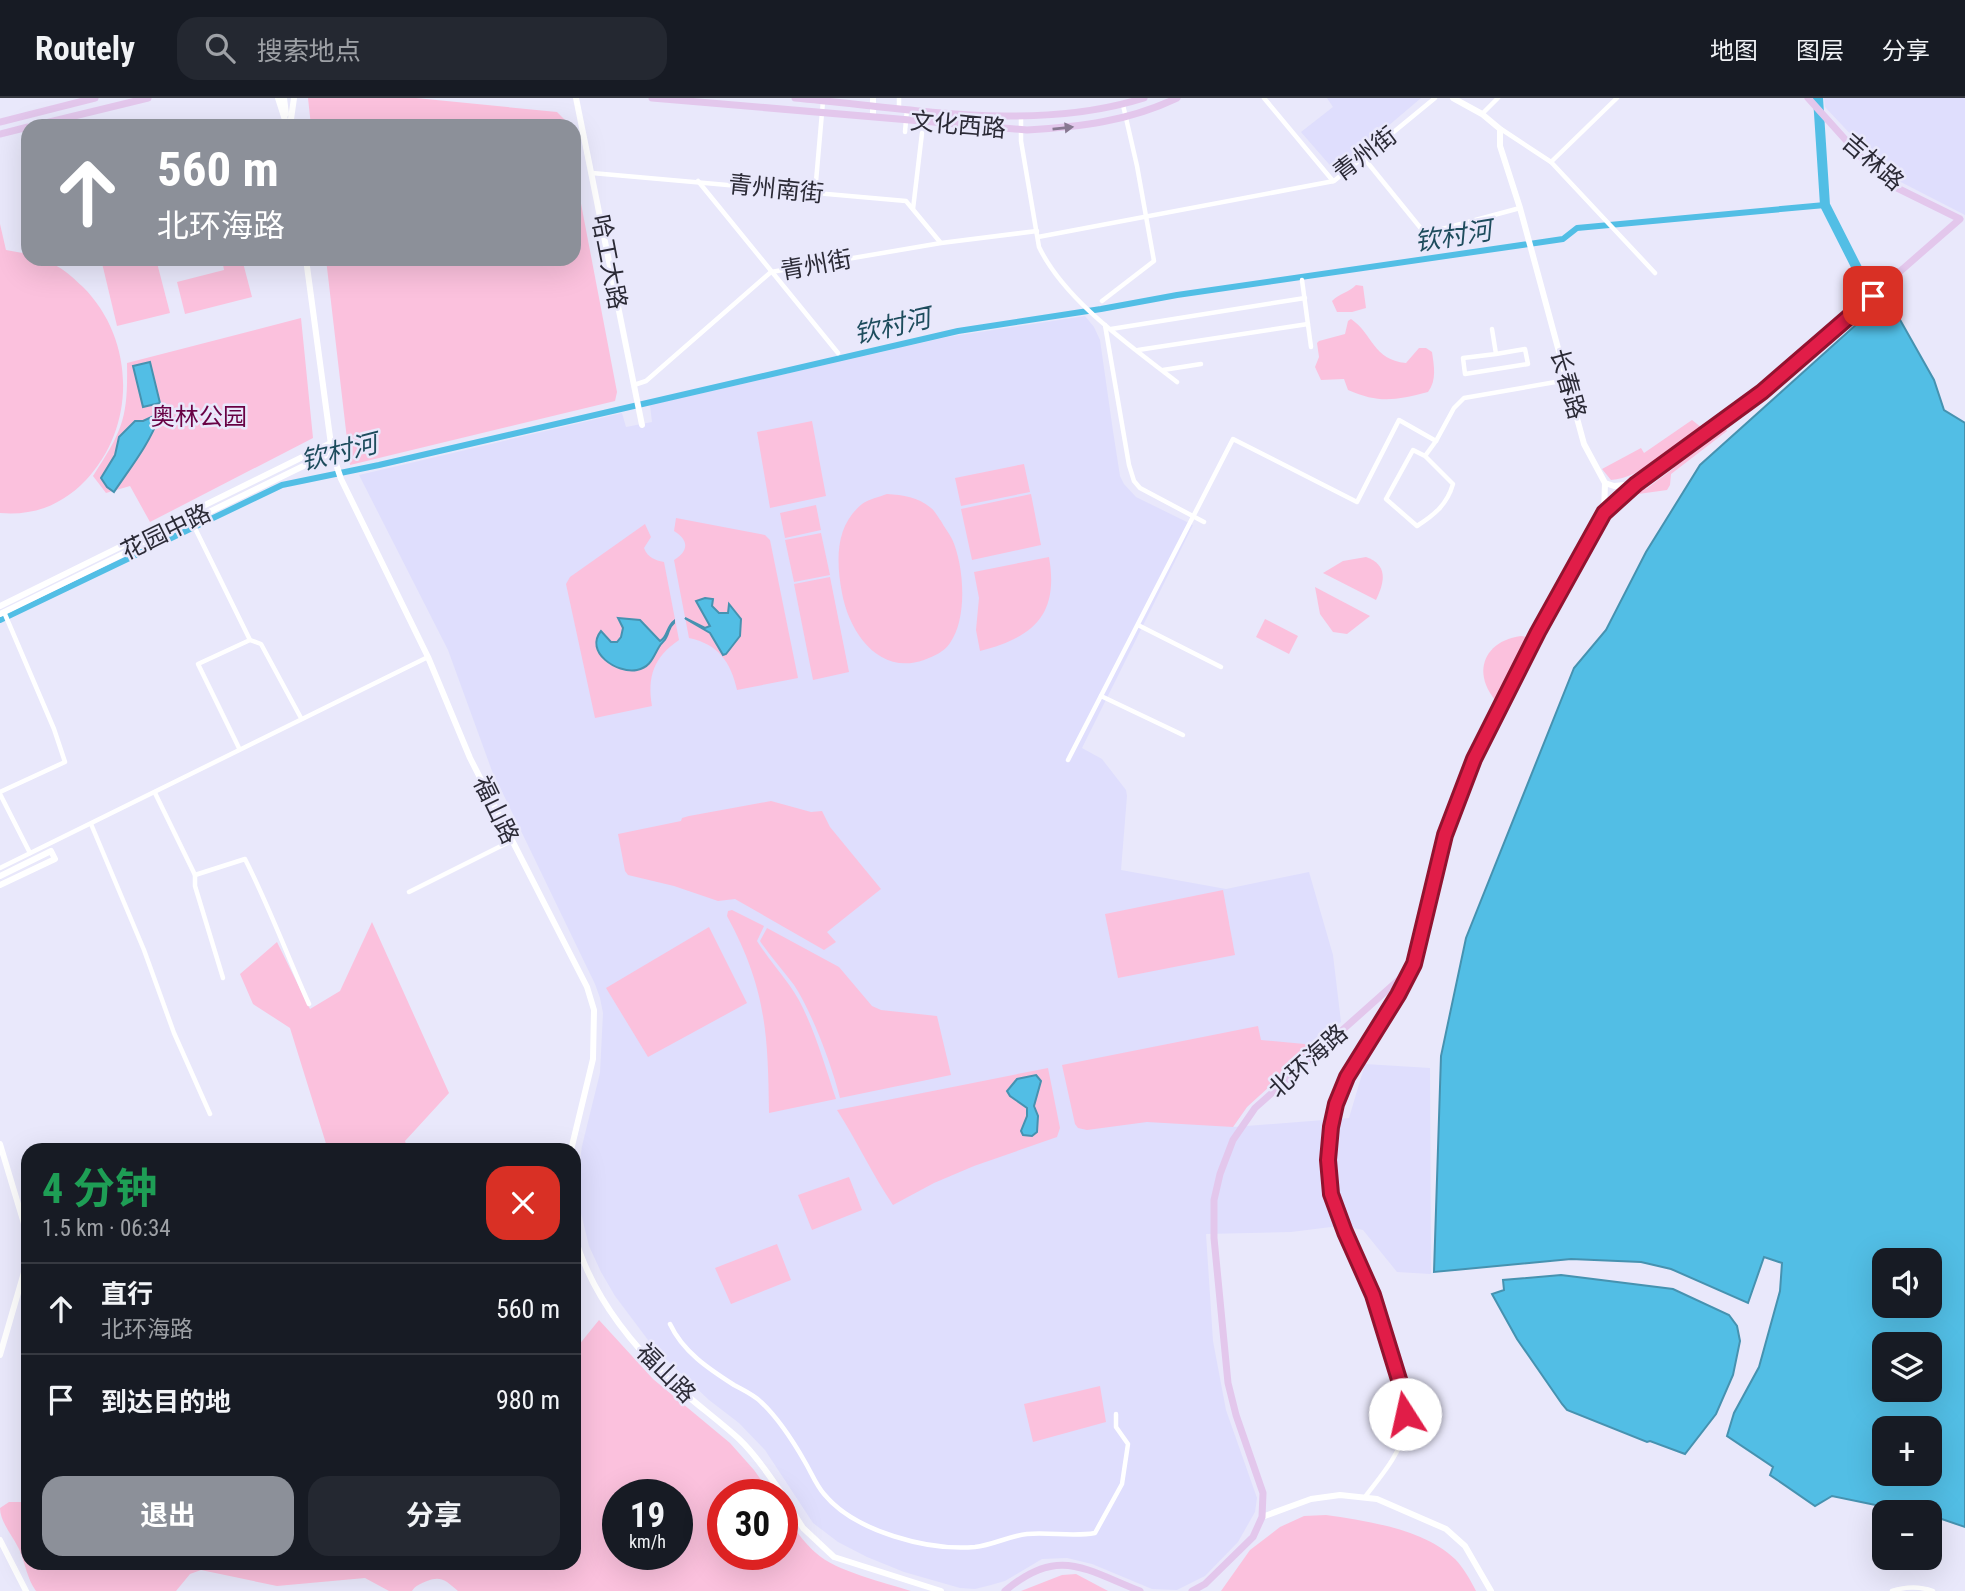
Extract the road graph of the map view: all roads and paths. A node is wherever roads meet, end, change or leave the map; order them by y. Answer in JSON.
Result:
{"nodes":[{"id":1,"x":95,"y":98,"type":"edge"},
{"id":2,"x":148,"y":98,"type":"edge"},
{"id":3,"x":278,"y":98,"type":"edge"},
{"id":4,"x":284,"y":98,"type":"edge"},
{"id":5,"x":294,"y":98,"type":"edge"},
{"id":6,"x":576,"y":98,"type":"edge"},
{"id":7,"x":652,"y":98,"type":"edge"},
{"id":8,"x":795,"y":98,"type":"edge"},
{"id":9,"x":899,"y":98,"type":"edge"},
{"id":10,"x":1144,"y":98,"type":"edge"},
{"id":11,"x":1177,"y":98,"type":"edge"},
{"id":12,"x":1264,"y":98,"type":"edge"},
{"id":13,"x":1435,"y":98,"type":"edge"},
{"id":14,"x":1453,"y":98,"type":"edge"},
{"id":15,"x":1498,"y":98,"type":"edge"},
{"id":16,"x":1617,"y":98,"type":"edge"},
{"id":17,"x":823,"y":101,"type":"junction"},
{"id":18,"x":1809,"y":101,"type":"edge"},
{"id":19,"x":873,"y":102,"type":"edge"},
{"id":20,"x":1123,"y":105,"type":"junction"},
{"id":21,"x":899,"y":108,"type":"junction"},
{"id":22,"x":908,"y":109,"type":"junction"},
{"id":23,"x":822,"y":114,"type":"junction"},
{"id":24,"x":1482,"y":114,"type":"junction"},
{"id":25,"x":873,"y":117,"type":"junction"},
{"id":26,"x":1021,"y":117,"type":"junction"},
{"id":27,"x":1126,"y":118,"type":"junction"},
{"id":28,"x":62,"y":119,"type":"edge"},
{"id":29,"x":286,"y":119,"type":"edge"},
{"id":30,"x":287,"y":119,"type":"edge"},
{"id":31,"x":290,"y":119,"type":"edge"},
{"id":32,"x":580,"y":119,"type":"edge"},
{"id":33,"x":906,"y":120,"type":"junction"},
{"id":34,"x":0,"y":122,"type":"edge"},
{"id":35,"x":581,"y":123,"type":"edge"},
{"id":36,"x":21,"y":129,"type":"edge"},
{"id":37,"x":1500,"y":129,"type":"junction"},
{"id":38,"x":1020,"y":130,"type":"junction"},
{"id":39,"x":905,"y":132,"type":"dead end"},
{"id":40,"x":922,"y":133,"type":"dead end"},
{"id":41,"x":0,"y":134,"type":"edge"},
{"id":42,"x":1363,"y":157,"type":"junction"},
{"id":43,"x":1551,"y":162,"type":"junction"},
{"id":44,"x":591,"y":173,"type":"junction"},
{"id":45,"x":698,"y":181,"type":"junction"},
{"id":46,"x":1334,"y":181,"type":"junction"},
{"id":47,"x":815,"y":193,"type":"junction"},
{"id":48,"x":1520,"y":208,"type":"junction"},
{"id":49,"x":913,"y":209,"type":"junction"},
{"id":50,"x":1946,"y":212,"type":"junction"},
{"id":51,"x":1146,"y":216,"type":"junction"},
{"id":52,"x":1962,"y":220,"type":"edge"},
{"id":53,"x":1946,"y":231,"type":"junction"},
{"id":54,"x":1037,"y":234,"type":"junction"},
{"id":55,"x":941,"y":243,"type":"junction"},
{"id":56,"x":307,"y":266,"type":"edge"},
{"id":57,"x":771,"y":272,"type":"junction"},
{"id":58,"x":1656,"y":273,"type":"dead end"},
{"id":59,"x":1302,"y":280,"type":"dead end"},
{"id":60,"x":1305,"y":298,"type":"junction"},
{"id":61,"x":1102,"y":301,"type":"dead end"},
{"id":62,"x":1105,"y":324,"type":"junction"},
{"id":63,"x":1308,"y":324,"type":"junction"},
{"id":64,"x":1110,"y":329,"type":"junction"},
{"id":65,"x":1492,"y":329,"type":"dead end"},
{"id":66,"x":1311,"y":347,"type":"dead end"},
{"id":67,"x":1137,"y":350,"type":"junction"},
{"id":68,"x":838,"y":353,"type":"dead end"},
{"id":69,"x":1496,"y":354,"type":"junction"},
{"id":70,"x":1201,"y":363,"type":"dead end"},
{"id":71,"x":1162,"y":370,"type":"junction"},
{"id":72,"x":1567,"y":380,"type":"junction"},
{"id":73,"x":1177,"y":382,"type":"dead end"},
{"id":74,"x":634,"y":385,"type":"junction"},
{"id":75,"x":642,"y":425,"type":"dead end"},
{"id":76,"x":1436,"y":441,"type":"junction"},
{"id":77,"x":331,"y":443,"type":"junction"},
{"id":78,"x":332,"y":452,"type":"junction"},
{"id":79,"x":1425,"y":456,"type":"junction"},
{"id":80,"x":1605,"y":483,"type":"junction"},
{"id":81,"x":1636,"y":484,"type":"junction"},
{"id":82,"x":1604,"y":513,"type":"junction"},
{"id":83,"x":1192,"y":517,"type":"junction"},
{"id":84,"x":192,"y":522,"type":"junction"},
{"id":85,"x":1204,"y":522,"type":"dead end"},
{"id":86,"x":2,"y":611,"type":"edge"},
{"id":87,"x":1138,"y":625,"type":"junction"},
{"id":88,"x":250,"y":640,"type":"junction"},
{"id":89,"x":428,"y":657,"type":"junction"},
{"id":90,"x":1221,"y":667,"type":"dead end"},
{"id":91,"x":1101,"y":696,"type":"junction"},
{"id":92,"x":301,"y":718,"type":"junction"},
{"id":93,"x":1183,"y":736,"type":"dead end"},
{"id":94,"x":239,"y":748,"type":"junction"},
{"id":95,"x":1068,"y":760,"type":"dead end"},
{"id":96,"x":0,"y":793,"type":"edge"},
{"id":97,"x":155,"y":793,"type":"junction"},
{"id":98,"x":91,"y":824,"type":"junction"},
{"id":99,"x":511,"y":841,"type":"junction"},
{"id":100,"x":30,"y":853,"type":"junction"},
{"id":101,"x":0,"y":868,"type":"edge"},
{"id":102,"x":195,"y":875,"type":"junction"},
{"id":103,"x":0,"y":876,"type":"edge"},
{"id":104,"x":0,"y":885,"type":"edge"},
{"id":105,"x":409,"y":892,"type":"dead end"},
{"id":106,"x":1412,"y":968,"type":"junction"},
{"id":107,"x":223,"y":978,"type":"dead end"},
{"id":108,"x":309,"y":1004,"type":"dead end"},
{"id":109,"x":210,"y":1114,"type":"dead end"},
{"id":110,"x":572,"y":1143,"type":"edge"},
{"id":111,"x":0,"y":1144,"type":"edge"},
{"id":112,"x":21,"y":1214,"type":"edge"},
{"id":113,"x":581,"y":1258,"type":"edge"},
{"id":114,"x":21,"y":1283,"type":"edge"},
{"id":115,"x":670,"y":1324,"type":"dead end"},
{"id":116,"x":0,"y":1355,"type":"edge"},
{"id":117,"x":1116,"y":1413,"type":"dead end"},
{"id":118,"x":770,"y":1479,"type":"edge"},
{"id":119,"x":1365,"y":1497,"type":"junction"},
{"id":120,"x":1262,"y":1517,"type":"junction"},
{"id":121,"x":798,"y":1520,"type":"edge"},
{"id":122,"x":0,"y":1540,"type":"edge"},
{"id":123,"x":26,"y":1591,"type":"edge"},
{"id":124,"x":941,"y":1591,"type":"edge"},
{"id":125,"x":1005,"y":1591,"type":"edge"},
{"id":126,"x":1140,"y":1591,"type":"edge"},
{"id":127,"x":1192,"y":1591,"type":"edge"},
{"id":128,"x":1491,"y":1591,"type":"edge"},
{"id":129,"x":1892,"y":1591,"type":"edge"},
{"id":130,"x":1933,"y":1591,"type":"edge"}],
"edges":[{"from":1,"to":34,"type":"main road"},
{"from":2,"to":28,"type":"main road"},
{"from":3,"to":29,"type":"main road"},
{"from":4,"to":30,"type":"main road"},
{"from":5,"to":31,"type":"main road"},
{"from":6,"to":32,"type":"main road","name":"哈工大路"},
{"from":7,"to":23,"type":"main road","name":"文化西路"},
{"from":8,"to":17,"type":"main road","name":"文化西路"},
{"from":9,"to":21,"type":"street"},
{"from":10,"to":20,"type":"main road","name":"文化西路"},
{"from":11,"to":27,"type":"main road","name":"文化西路"},
{"from":12,"to":46,"type":"street"},
{"from":13,"to":42,"type":"street","name":"青州街"},
{"from":14,"to":24,"type":"main road"},
{"from":15,"to":24,"type":"street"},
{"from":16,"to":43,"type":"street"},
{"from":17,"to":19,"type":"main road","name":"文化西路"},
{"from":17,"to":23,"type":"street"},
{"from":18,"to":50,"type":"main road","name":"吉林路"},
{"from":19,"to":21,"type":"main road","name":"文化西路"},
{"from":19,"to":25,"type":"main road"},
{"from":20,"to":26,"type":"main road","name":"文化西路"},
{"from":20,"to":27,"type":"street"},
{"from":21,"to":22,"type":"main road","name":"文化西路"},
{"from":22,"to":26,"type":"main road","name":"文化西路"},
{"from":22,"to":33,"type":"street"},
{"from":23,"to":25,"type":"main road","name":"文化西路"},
{"from":23,"to":47,"type":"street"},
{"from":24,"to":37,"type":"main road"},
{"from":25,"to":33,"type":"main road","name":"文化西路"},
{"from":26,"to":38,"type":"street"},
{"from":38,"to":27,"type":"main road","name":"文化西路","one_way":true},
{"from":27,"to":51,"type":"street"},
{"from":33,"to":38,"type":"main road","name":"文化西路"},
{"from":33,"to":39,"type":"street"},
{"from":35,"to":44,"type":"main road","name":"哈工大路"},
{"from":36,"to":41,"type":"main road"},
{"from":37,"to":43,"type":"street"},
{"from":37,"to":48,"type":"main road"},
{"from":38,"to":54,"type":"street"},
{"from":40,"to":49,"type":"street"},
{"from":42,"to":46,"type":"street","name":"青州街"},
{"from":42,"to":48,"type":"street"},
{"from":43,"to":58,"type":"street"},
{"from":44,"to":45,"type":"street","name":"青州南街"},
{"from":44,"to":74,"type":"main road","name":"哈工大路"},
{"from":45,"to":47,"type":"street","name":"青州南街"},
{"from":45,"to":57,"type":"street"},
{"from":46,"to":51,"type":"street","name":"青州街"},
{"from":47,"to":49,"type":"street","name":"青州南街"},
{"from":48,"to":72,"type":"main road","name":"长春路"},
{"from":49,"to":55,"type":"street"},
{"from":50,"to":52,"type":"main road","name":"吉林路"},
{"from":50,"to":53,"type":"main road"},
{"from":51,"to":54,"type":"street","name":"青州街"},
{"from":51,"to":61,"type":"street"},
{"from":52,"to":53,"type":"main road"},
{"from":53,"to":81,"type":"main road"},
{"from":54,"to":55,"type":"street","name":"青州街"},
{"from":54,"to":62,"type":"street"},
{"from":55,"to":57,"type":"street","name":"青州街"},
{"from":56,"to":77,"type":"main road"},
{"from":57,"to":68,"type":"street"},
{"from":57,"to":74,"type":"street","name":"青州街"},
{"from":59,"to":60,"type":"street"},
{"from":60,"to":63,"type":"street"},
{"from":60,"to":64,"type":"street"},
{"from":62,"to":64,"type":"street"},
{"from":62,"to":83,"type":"street"},
{"from":63,"to":66,"type":"street"},
{"from":63,"to":67,"type":"street"},
{"from":64,"to":67,"type":"street"},
{"from":65,"to":69,"type":"street"},
{"from":67,"to":71,"type":"street"},
{"from":69,"to":69,"type":"street"},
{"from":70,"to":71,"type":"street"},
{"from":71,"to":73,"type":"street"},
{"from":72,"to":76,"type":"street"},
{"from":72,"to":80,"type":"main road","name":"长春路"},
{"from":74,"to":75,"type":"main road","name":"哈工大路"},
{"from":76,"to":79,"type":"street"},
{"from":76,"to":83,"type":"street"},
{"from":77,"to":78,"type":"main road"},
{"from":77,"to":86,"type":"main road"},
{"from":78,"to":84,"type":"main road","name":"花园中路"},
{"from":78,"to":89,"type":"main road","name":"福山路"},
{"from":79,"to":79,"type":"street"},
{"from":80,"to":81,"type":"main road"},
{"from":80,"to":82,"type":"main road"},
{"from":81,"to":82,"type":"main road"},
{"from":82,"to":106,"type":"main road"},
{"from":83,"to":85,"type":"street"},
{"from":83,"to":87,"type":"street"},
{"from":84,"to":86,"type":"main road","name":"花园中路"},
{"from":84,"to":88,"type":"street"},
{"from":86,"to":96,"type":"street"},
{"from":87,"to":90,"type":"street"},
{"from":87,"to":91,"type":"street"},
{"from":88,"to":92,"type":"street"},
{"from":88,"to":94,"type":"street"},
{"from":89,"to":92,"type":"street"},
{"from":89,"to":99,"type":"main road","name":"福山路"},
{"from":91,"to":93,"type":"street"},
{"from":91,"to":95,"type":"street"},
{"from":92,"to":94,"type":"street"},
{"from":94,"to":97,"type":"street"},
{"from":96,"to":100,"type":"street"},
{"from":97,"to":98,"type":"street"},
{"from":97,"to":102,"type":"street"},
{"from":98,"to":100,"type":"street"},
{"from":98,"to":109,"type":"street"},
{"from":99,"to":105,"type":"street"},
{"from":99,"to":110,"type":"main road","name":"福山路"},
{"from":100,"to":101,"type":"street"},
{"from":102,"to":107,"type":"street"},
{"from":102,"to":108,"type":"street"},
{"from":103,"to":104,"type":"main road"},
{"from":106,"to":119,"type":"street"},
{"from":106,"to":120,"type":"main road","name":"北环海路"},
{"from":111,"to":112,"type":"main road"},
{"from":113,"to":118,"type":"main road","name":"福山路"},
{"from":114,"to":116,"type":"main road"},
{"from":115,"to":117,"type":"street"},
{"from":119,"to":120,"type":"main road"},
{"from":119,"to":128,"type":"main road"},
{"from":120,"to":127,"type":"main road"},
{"from":121,"to":124,"type":"main road","name":"福山路"},
{"from":122,"to":123,"type":"main road"},
{"from":125,"to":126,"type":"main road"},
{"from":129,"to":130,"type":"street"}]}
